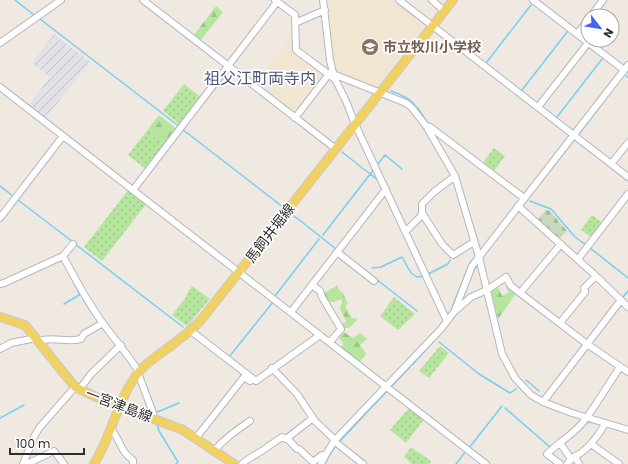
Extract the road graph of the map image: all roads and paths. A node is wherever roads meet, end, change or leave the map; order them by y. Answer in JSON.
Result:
{"nodes":[{"id":1,"x":61,"y":0,"type":"edge"},
{"id":2,"x":143,"y":0,"type":"edge"},
{"id":3,"x":323,"y":0,"type":"edge"},
{"id":4,"x":399,"y":0,"type":"edge"},
{"id":5,"x":432,"y":0,"type":"edge"},
{"id":6,"x":453,"y":0,"type":"edge"},
{"id":7,"x":533,"y":0,"type":"edge"},
{"id":8,"x":278,"y":1,"type":"edge"},
{"id":9,"x":325,"y":10,"type":"junction"},
{"id":10,"x":444,"y":11,"type":"junction"},
{"id":11,"x":295,"y":23,"type":"junction"},
{"id":12,"x":433,"y":26,"type":"junction"},
{"id":13,"x":580,"y":30,"type":"edge"},
{"id":14,"x":577,"y":34,"type":"junction"},
{"id":15,"x":580,"y":36,"type":"edge"},
{"id":16,"x":0,"y":43,"type":"edge"},
{"id":17,"x":584,"y":48,"type":"edge"},
{"id":18,"x":595,"y":48,"type":"edge"},
{"id":19,"x":228,"y":66,"type":"junction"},
{"id":20,"x":626,"y":71,"type":"edge"},
{"id":21,"x":332,"y":76,"type":"junction"},
{"id":22,"x":0,"y":87,"type":"edge"},
{"id":23,"x":381,"y":92,"type":"junction"},
{"id":24,"x":538,"y":107,"type":"junction"},
{"id":25,"x":295,"y":118,"type":"junction"},
{"id":26,"x":355,"y":124,"type":"junction"},
{"id":27,"x":426,"y":126,"type":"junction"},
{"id":28,"x":574,"y":135,"type":"junction"},
{"id":29,"x":63,"y":136,"type":"junction"},
{"id":30,"x":628,"y":143,"type":"edge"},
{"id":31,"x":336,"y":149,"type":"junction"},
{"id":32,"x":612,"y":164,"type":"junction"},
{"id":33,"x":455,"y":176,"type":"junction"},
{"id":34,"x":628,"y":177,"type":"edge"},
{"id":35,"x":386,"y":189,"type":"junction"},
{"id":36,"x":133,"y":190,"type":"junction"},
{"id":37,"x":628,"y":194,"type":"edge"},
{"id":38,"x":524,"y":198,"type":"junction"},
{"id":39,"x":518,"y":206,"type":"junction"},
{"id":40,"x":423,"y":214,"type":"junction"},
{"id":41,"x":0,"y":218,"type":"edge"},
{"id":42,"x":406,"y":231,"type":"junction"},
{"id":43,"x":474,"y":242,"type":"junction"},
{"id":44,"x":73,"y":244,"type":"dead end"},
{"id":45,"x":561,"y":244,"type":"junction"},
{"id":46,"x":337,"y":252,"type":"junction"},
{"id":47,"x":63,"y":256,"type":"junction"},
{"id":48,"x":478,"y":257,"type":"junction"},
{"id":49,"x":578,"y":259,"type":"junction"},
{"id":50,"x":239,"y":272,"type":"junction"},
{"id":51,"x":596,"y":276,"type":"junction"},
{"id":52,"x":374,"y":281,"type":"dead end"},
{"id":53,"x":0,"y":284,"type":"edge"},
{"id":54,"x":312,"y":285,"type":"junction"},
{"id":55,"x":487,"y":290,"type":"junction"},
{"id":56,"x":520,"y":293,"type":"junction"},
{"id":57,"x":621,"y":300,"type":"junction"},
{"id":58,"x":628,"y":307,"type":"edge"},
{"id":59,"x":291,"y":312,"type":"junction"},
{"id":60,"x":454,"y":312,"type":"junction"},
{"id":61,"x":0,"y":316,"type":"edge"},
{"id":62,"x":447,"y":321,"type":"junction"},
{"id":63,"x":103,"y":323,"type":"junction"},
{"id":64,"x":560,"y":323,"type":"junction"},
{"id":65,"x":191,"y":331,"type":"junction"},
{"id":66,"x":320,"y":335,"type":"junction"},
{"id":67,"x":37,"y":339,"type":"junction"},
{"id":68,"x":330,"y":342,"type":"junction"},
{"id":69,"x":587,"y":344,"type":"junction"},
{"id":70,"x":122,"y":345,"type":"junction"},
{"id":71,"x":0,"y":349,"type":"edge"},
{"id":72,"x":620,"y":367,"type":"junction"},
{"id":73,"x":272,"y":368,"type":"junction"},
{"id":74,"x":628,"y":372,"type":"edge"},
{"id":75,"x":138,"y":373,"type":"junction"},
{"id":76,"x":256,"y":381,"type":"junction"},
{"id":77,"x":387,"y":386,"type":"junction"},
{"id":78,"x":77,"y":388,"type":"junction"},
{"id":79,"x":543,"y":402,"type":"junction"},
{"id":80,"x":119,"y":406,"type":"junction"},
{"id":81,"x":150,"y":417,"type":"junction"},
{"id":82,"x":313,"y":418,"type":"junction"},
{"id":83,"x":586,"y":418,"type":"junction"},
{"id":84,"x":250,"y":421,"type":"dead end"},
{"id":85,"x":605,"y":424,"type":"junction"},
{"id":86,"x":111,"y":429,"type":"junction"},
{"id":87,"x":628,"y":430,"type":"edge"},
{"id":88,"x":196,"y":438,"type":"junction"},
{"id":89,"x":287,"y":438,"type":"junction"},
{"id":90,"x":334,"y":441,"type":"junction"},
{"id":91,"x":560,"y":443,"type":"junction"},
{"id":92,"x":591,"y":444,"type":"junction"},
{"id":93,"x":214,"y":450,"type":"junction"},
{"id":94,"x":325,"y":456,"type":"junction"},
{"id":95,"x":573,"y":458,"type":"junction"},
{"id":96,"x":23,"y":464,"type":"edge"},
{"id":97,"x":27,"y":464,"type":"edge"},
{"id":98,"x":64,"y":464,"type":"edge"},
{"id":99,"x":94,"y":464,"type":"edge"},
{"id":100,"x":133,"y":464,"type":"edge"},
{"id":101,"x":234,"y":464,"type":"edge"},
{"id":102,"x":242,"y":464,"type":"edge"},
{"id":103,"x":321,"y":464,"type":"edge"},
{"id":104,"x":363,"y":464,"type":"edge"},
{"id":105,"x":486,"y":464,"type":"edge"},
{"id":106,"x":560,"y":464,"type":"edge"},
{"id":107,"x":567,"y":464,"type":"edge"},
{"id":108,"x":579,"y":464,"type":"edge"},
{"id":109,"x":619,"y":464,"type":"edge"}],
"edges":[{"from":1,"to":16,"type":"street"},
{"from":2,"to":19,"type":"street"},
{"from":3,"to":9,"type":"street"},
{"from":4,"to":12,"type":"street"},
{"from":5,"to":10,"type":"street"},
{"from":6,"to":10,"type":"main road","name":"馬飼井堀線"},
{"from":7,"to":14,"type":"street"},
{"from":8,"to":11,"type":"street"},
{"from":8,"to":19,"type":"street"},
{"from":9,"to":11,"type":"street"},
{"from":9,"to":21,"type":"street"},
{"from":10,"to":12,"type":"main road","name":"馬飼井堀線"},
{"from":11,"to":21,"type":"street"},
{"from":12,"to":23,"type":"main road","name":"馬飼井堀線"},
{"from":12,"to":24,"type":"street"},
{"from":13,"to":14,"type":"street"},
{"from":14,"to":15,"type":"street"},
{"from":17,"to":24,"type":"street"},
{"from":18,"to":20,"type":"street"},
{"from":19,"to":25,"type":"street"},
{"from":19,"to":36,"type":"street"},
{"from":20,"to":28,"type":"street"},
{"from":21,"to":23,"type":"street"},
{"from":21,"to":25,"type":"street"},
{"from":21,"to":26,"type":"street"},
{"from":22,"to":29,"type":"street"},
{"from":23,"to":26,"type":"main road","name":"馬飼井堀線"},
{"from":23,"to":27,"type":"street"},
{"from":24,"to":28,"type":"street"},
{"from":25,"to":31,"type":"street"},
{"from":26,"to":31,"type":"main road","name":"馬飼井堀線"},
{"from":26,"to":35,"type":"street"},
{"from":27,"to":33,"type":"street"},
{"from":27,"to":38,"type":"street"},
{"from":28,"to":32,"type":"street"},
{"from":28,"to":38,"type":"street"},
{"from":29,"to":36,"type":"street"},
{"from":29,"to":41,"type":"street"},
{"from":30,"to":32,"type":"street"},
{"from":31,"to":50,"type":"main road","name":"馬飼井堀線"},
{"from":32,"to":34,"type":"street"},
{"from":33,"to":40,"type":"street"},
{"from":33,"to":43,"type":"street"},
{"from":35,"to":42,"type":"street"},
{"from":35,"to":46,"type":"street"},
{"from":36,"to":50,"type":"street"},
{"from":37,"to":49,"type":"street"},
{"from":38,"to":39,"type":"street"},
{"from":39,"to":45,"type":"street"},
{"from":39,"to":48,"type":"street"},
{"from":40,"to":42,"type":"street"},
{"from":40,"to":43,"type":"street"},
{"from":42,"to":62,"type":"street"},
{"from":43,"to":48,"type":"street"},
{"from":44,"to":47,"type":"street"},
{"from":45,"to":49,"type":"street"},
{"from":45,"to":56,"type":"street"},
{"from":46,"to":52,"type":"street"},
{"from":46,"to":54,"type":"street"},
{"from":47,"to":53,"type":"street"},
{"from":47,"to":63,"type":"street"},
{"from":48,"to":55,"type":"street"},
{"from":48,"to":60,"type":"street"},
{"from":49,"to":51,"type":"street"},
{"from":50,"to":59,"type":"street"},
{"from":50,"to":65,"type":"main road","name":"馬飼井堀線"},
{"from":51,"to":57,"type":"street"},
{"from":51,"to":64,"type":"street"},
{"from":54,"to":59,"type":"street"},
{"from":54,"to":68,"type":"street"},
{"from":55,"to":56,"type":"street"},
{"from":55,"to":60,"type":"street"},
{"from":55,"to":79,"type":"street"},
{"from":56,"to":64,"type":"street"},
{"from":57,"to":58,"type":"street"},
{"from":57,"to":69,"type":"street"},
{"from":59,"to":66,"type":"street"},
{"from":60,"to":62,"type":"street"},
{"from":61,"to":67,"type":"main road","name":"一宮津島線"},
{"from":62,"to":77,"type":"street"},
{"from":63,"to":67,"type":"street"},
{"from":63,"to":70,"type":"street"},
{"from":64,"to":69,"type":"street"},
{"from":65,"to":75,"type":"main road","name":"馬飼井堀線"},
{"from":65,"to":76,"type":"street"},
{"from":66,"to":68,"type":"street"},
{"from":66,"to":73,"type":"street"},
{"from":67,"to":71,"type":"street"},
{"from":67,"to":78,"type":"main road","name":"一宮津島線"},
{"from":68,"to":77,"type":"street"},
{"from":69,"to":72,"type":"street"},
{"from":69,"to":79,"type":"street"},
{"from":70,"to":75,"type":"street"},
{"from":70,"to":78,"type":"street"},
{"from":72,"to":74,"type":"street"},
{"from":72,"to":83,"type":"street"},
{"from":73,"to":76,"type":"street"},
{"from":73,"to":82,"type":"street"},
{"from":75,"to":80,"type":"main road","name":"馬飼井堀線"},
{"from":75,"to":81,"type":"street"},
{"from":76,"to":88,"type":"street"},
{"from":77,"to":90,"type":"street"},
{"from":77,"to":105,"type":"street"},
{"from":78,"to":80,"type":"main road","name":"一宮津島線"},
{"from":78,"to":96,"type":"street"},
{"from":79,"to":83,"type":"street"},
{"from":80,"to":81,"type":"main road","name":"一宮津島線"},
{"from":80,"to":86,"type":"main road","name":"馬飼井堀線"},
{"from":81,"to":88,"type":"main road","name":"一宮津島線"},
{"from":82,"to":89,"type":"street"},
{"from":82,"to":90,"type":"street"},
{"from":83,"to":85,"type":"street"},
{"from":83,"to":91,"type":"street"},
{"from":84,"to":93,"type":"street"},
{"from":85,"to":87,"type":"street"},
{"from":85,"to":92,"type":"street"},
{"from":86,"to":99,"type":"main road","name":"馬飼井堀線"},
{"from":86,"to":100,"type":"street"},
{"from":88,"to":93,"type":"main road","name":"一宮津島線"},
{"from":89,"to":94,"type":"street"},
{"from":89,"to":102,"type":"street"},
{"from":90,"to":94,"type":"street"},
{"from":90,"to":104,"type":"street"},
{"from":91,"to":95,"type":"street"},
{"from":91,"to":106,"type":"street"},
{"from":92,"to":95,"type":"street"},
{"from":92,"to":109,"type":"street"},
{"from":93,"to":101,"type":"main road","name":"一宮津島線"},
{"from":94,"to":103,"type":"street"},
{"from":95,"to":107,"type":"street"},
{"from":95,"to":108,"type":"street"},
{"from":97,"to":98,"type":"street"}]}
